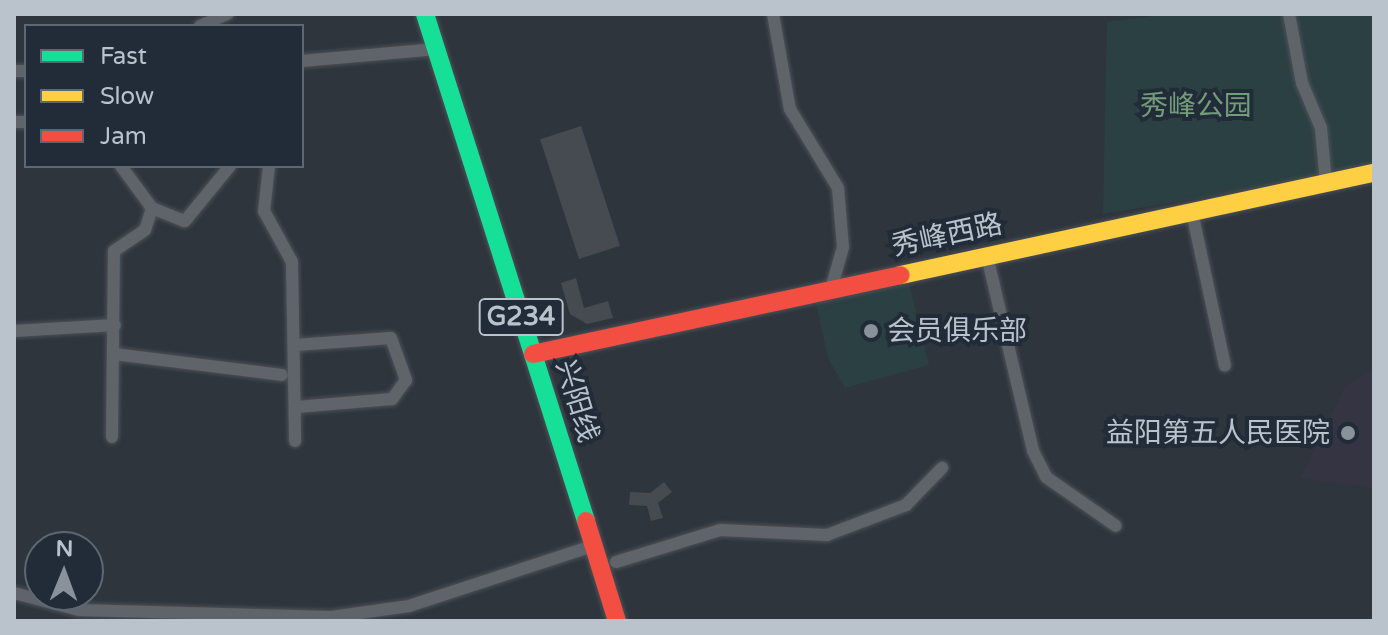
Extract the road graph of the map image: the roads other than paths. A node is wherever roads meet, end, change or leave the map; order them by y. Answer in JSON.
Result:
{"nodes":[{"id":1,"x":227,"y":14,"type":"edge"},
{"id":2,"x":425,"y":14,"type":"edge"},
{"id":3,"x":443,"y":14,"type":"edge"},
{"id":4,"x":773,"y":14,"type":"edge"},
{"id":5,"x":1289,"y":14,"type":"edge"},
{"id":6,"x":204,"y":24,"type":"edge"},
{"id":7,"x":436,"y":49,"type":"junction"},
{"id":8,"x":304,"y":65,"type":"edge"},
{"id":9,"x":122,"y":168,"type":"edge"},
{"id":10,"x":228,"y":168,"type":"edge"},
{"id":11,"x":269,"y":168,"type":"edge"},
{"id":12,"x":1374,"y":173,"type":"edge"},
{"id":13,"x":1326,"y":183,"type":"junction"},
{"id":14,"x":152,"y":208,"type":"junction"},
{"id":15,"x":1192,"y":212,"type":"junction"},
{"id":16,"x":987,"y":256,"type":"junction"},
{"id":17,"x":831,"y":289,"type":"junction"},
{"id":18,"x":115,"y":325,"type":"junction"},
{"id":19,"x":14,"y":331,"type":"edge"},
{"id":20,"x":296,"y":345,"type":"junction"},
{"id":21,"x":541,"y":352,"type":"junction"},
{"id":22,"x":114,"y":354,"type":"junction"},
{"id":23,"x":1225,"y":366,"type":"dead end"},
{"id":24,"x":282,"y":375,"type":"dead end"},
{"id":25,"x":296,"y":407,"type":"junction"},
{"id":26,"x":112,"y":437,"type":"dead end"},
{"id":27,"x":295,"y":441,"type":"dead end"},
{"id":28,"x":942,"y":468,"type":"dead end"},
{"id":29,"x":1116,"y":526,"type":"dead end"},
{"id":30,"x":593,"y":546,"type":"junction"},
{"id":31,"x":616,"y":562,"type":"junction"},
{"id":32,"x":14,"y":593,"type":"edge"},
{"id":33,"x":617,"y":621,"type":"edge"},
{"id":34,"x":634,"y":621,"type":"edge"}],
"edges":[{"from":1,"to":6,"type":"street"},
{"from":2,"to":7,"type":"main road","name":"兴阳线","number":"G234"},
{"from":3,"to":21,"type":"main road","name":"兴阳线","number":"G234"},
{"from":4,"to":17,"type":"street"},
{"from":5,"to":13,"type":"street"},
{"from":7,"to":8,"type":"street"},
{"from":7,"to":21,"type":"main road","name":"兴阳线","number":"G234"},
{"from":9,"to":14,"type":"street"},
{"from":10,"to":14,"type":"street"},
{"from":11,"to":20,"type":"street"},
{"from":12,"to":13,"type":"main road","name":"秀峰西路"},
{"from":13,"to":15,"type":"main road","name":"秀峰西路"},
{"from":14,"to":18,"type":"street"},
{"from":15,"to":16,"type":"main road","name":"秀峰西路"},
{"from":15,"to":23,"type":"street"},
{"from":16,"to":17,"type":"main road","name":"秀峰西路"},
{"from":16,"to":29,"type":"street"},
{"from":17,"to":21,"type":"main road","name":"秀峰西路"},
{"from":18,"to":19,"type":"street"},
{"from":18,"to":22,"type":"street"},
{"from":20,"to":25,"type":"street"},
{"from":20,"to":25,"type":"street"},
{"from":21,"to":30,"type":"main road","name":"兴阳线","number":"G234"},
{"from":21,"to":31,"type":"main road","name":"兴阳线","number":"G234"},
{"from":22,"to":24,"type":"street"},
{"from":22,"to":26,"type":"street"},
{"from":25,"to":27,"type":"street"},
{"from":28,"to":31,"type":"street"},
{"from":30,"to":32,"type":"street"},
{"from":30,"to":33,"type":"main road","name":"兴阳线","number":"G234"},
{"from":31,"to":34,"type":"main road","name":"兴阳线","number":"G234"}]}
